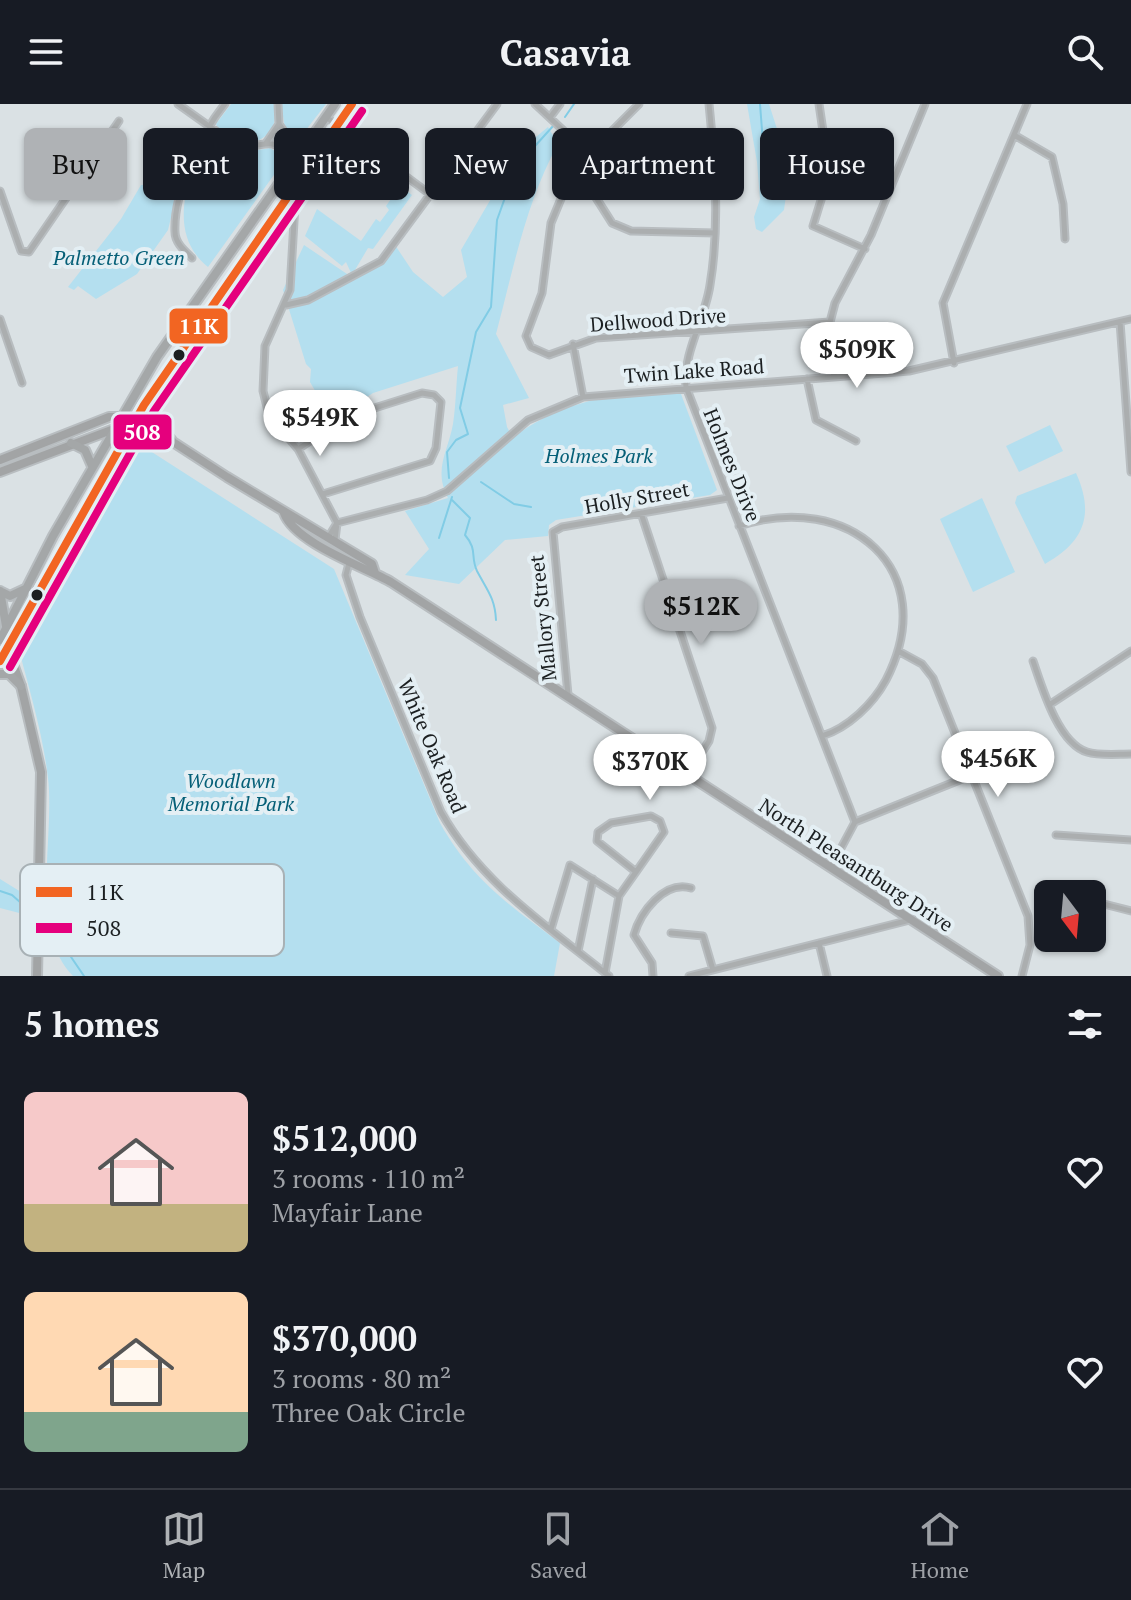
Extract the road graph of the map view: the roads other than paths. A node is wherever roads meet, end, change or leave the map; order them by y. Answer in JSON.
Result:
{"nodes":[{"id":1,"x":178,"y":104,"type":"edge"},
{"id":2,"x":225,"y":104,"type":"edge"},
{"id":3,"x":278,"y":104,"type":"edge"},
{"id":4,"x":335,"y":104,"type":"edge"},
{"id":5,"x":352,"y":104,"type":"edge"},
{"id":6,"x":497,"y":104,"type":"edge"},
{"id":7,"x":535,"y":104,"type":"edge"},
{"id":8,"x":560,"y":104,"type":"edge"},
{"id":9,"x":639,"y":104,"type":"edge"},
{"id":10,"x":709,"y":104,"type":"edge"},
{"id":11,"x":819,"y":104,"type":"edge"},
{"id":12,"x":925,"y":104,"type":"edge"},
{"id":13,"x":1027,"y":104,"type":"edge"},
{"id":14,"x":551,"y":116,"type":"junction"},
{"id":15,"x":326,"y":117,"type":"junction"},
{"id":16,"x":119,"y":121,"type":"dead end"},
{"id":17,"x":279,"y":124,"type":"junction"},
{"id":18,"x":337,"y":125,"type":"junction"},
{"id":19,"x":208,"y":127,"type":"junction"},
{"id":20,"x":284,"y":128,"type":"edge"},
{"id":21,"x":318,"y":128,"type":"edge"},
{"id":22,"x":335,"y":128,"type":"edge"},
{"id":23,"x":480,"y":128,"type":"edge"},
{"id":24,"x":562,"y":128,"type":"edge"},
{"id":25,"x":616,"y":128,"type":"edge"},
{"id":26,"x":1014,"y":135,"type":"junction"},
{"id":27,"x":266,"y":143,"type":"junction"},
{"id":28,"x":258,"y":144,"type":"edge"},
{"id":29,"x":274,"y":145,"type":"edge"},
{"id":30,"x":274,"y":190,"type":"edge"},
{"id":31,"x":0,"y":191,"type":"edge"},
{"id":32,"x":425,"y":191,"type":"edge"},
{"id":33,"x":283,"y":200,"type":"edge"},
{"id":34,"x":295,"y":200,"type":"edge"},
{"id":35,"x":427,"y":200,"type":"edge"},
{"id":36,"x":560,"y":200,"type":"edge"},
{"id":37,"x":598,"y":200,"type":"edge"},
{"id":38,"x":263,"y":205,"type":"junction"},
{"id":39,"x":274,"y":212,"type":"junction"},
{"id":40,"x":715,"y":233,"type":"junction"},
{"id":41,"x":1065,"y":239,"type":"dead end"},
{"id":42,"x":865,"y":249,"type":"junction"},
{"id":43,"x":192,"y":258,"type":"dead end"},
{"id":44,"x":286,"y":305,"type":"junction"},
{"id":45,"x":0,"y":319,"type":"edge"},
{"id":46,"x":1131,"y":319,"type":"edge"},
{"id":47,"x":830,"y":322,"type":"junction"},
{"id":48,"x":1120,"y":322,"type":"junction"},
{"id":49,"x":696,"y":334,"type":"junction"},
{"id":50,"x":170,"y":337,"type":"junction"},
{"id":51,"x":573,"y":344,"type":"junction"},
{"id":52,"x":183,"y":345,"type":"junction"},
{"id":53,"x":954,"y":363,"type":"junction"},
{"id":54,"x":834,"y":377,"type":"junction"},
{"id":55,"x":807,"y":379,"type":"junction"},
{"id":56,"x":22,"y":383,"type":"dead end"},
{"id":57,"x":141,"y":385,"type":"junction"},
{"id":58,"x":686,"y":387,"type":"junction"},
{"id":59,"x":153,"y":392,"type":"junction"},
{"id":60,"x":583,"y":397,"type":"junction"},
{"id":61,"x":122,"y":415,"type":"junction"},
{"id":62,"x":138,"y":417,"type":"junction"},
{"id":63,"x":132,"y":428,"type":"junction"},
{"id":64,"x":114,"y":429,"type":"junction"},
{"id":65,"x":856,"y":441,"type":"dead end"},
{"id":66,"x":173,"y":442,"type":"junction"},
{"id":67,"x":71,"y":443,"type":"junction"},
{"id":68,"x":298,"y":449,"type":"junction"},
{"id":69,"x":0,"y":460,"type":"edge"},
{"id":70,"x":92,"y":466,"type":"junction"},
{"id":71,"x":0,"y":472,"type":"edge"},
{"id":72,"x":1131,"y":472,"type":"edge"},
{"id":73,"x":323,"y":494,"type":"junction"},
{"id":74,"x":728,"y":498,"type":"junction"},
{"id":75,"x":284,"y":513,"type":"junction"},
{"id":76,"x":641,"y":513,"type":"junction"},
{"id":77,"x":337,"y":523,"type":"junction"},
{"id":78,"x":739,"y":526,"type":"junction"},
{"id":79,"x":553,"y":532,"type":"joint"},
{"id":80,"x":332,"y":538,"type":"junction"},
{"id":81,"x":349,"y":563,"type":"junction"},
{"id":82,"x":375,"y":573,"type":"junction"},
{"id":83,"x":0,"y":591,"type":"edge"},
{"id":84,"x":26,"y":591,"type":"junction"},
{"id":85,"x":2,"y":635,"type":"edge"},
{"id":86,"x":7,"y":647,"type":"junction"},
{"id":87,"x":1131,"y":651,"type":"edge"},
{"id":88,"x":900,"y":652,"type":"junction"},
{"id":89,"x":0,"y":661,"type":"edge"},
{"id":90,"x":1033,"y":661,"type":"dead end"},
{"id":91,"x":0,"y":674,"type":"edge"},
{"id":92,"x":21,"y":686,"type":"junction"},
{"id":93,"x":568,"y":700,"type":"junction"},
{"id":94,"x":1049,"y":705,"type":"junction"},
{"id":95,"x":822,"y":736,"type":"junction"},
{"id":96,"x":1131,"y":754,"type":"edge"},
{"id":97,"x":688,"y":774,"type":"junction"},
{"id":98,"x":972,"y":775,"type":"junction"},
{"id":99,"x":855,"y":822,"type":"junction"},
{"id":100,"x":1056,"y":835,"type":"dead end"},
{"id":101,"x":1131,"y":840,"type":"edge"},
{"id":102,"x":41,"y":864,"type":"edge"},
{"id":103,"x":831,"y":868,"type":"junction"},
{"id":104,"x":636,"y":872,"type":"junction"},
{"id":105,"x":593,"y":879,"type":"junction"},
{"id":106,"x":691,"y":888,"type":"dead end"},
{"id":107,"x":619,"y":896,"type":"junction"},
{"id":108,"x":1106,"y":905,"type":"edge"},
{"id":109,"x":1131,"y":911,"type":"edge"},
{"id":110,"x":911,"y":920,"type":"junction"},
{"id":111,"x":551,"y":929,"type":"junction"},
{"id":112,"x":671,"y":933,"type":"dead end"},
{"id":113,"x":819,"y":943,"type":"junction"},
{"id":114,"x":578,"y":951,"type":"junction"},
{"id":115,"x":38,"y":956,"type":"edge"},
{"id":116,"x":713,"y":970,"type":"junction"},
{"id":117,"x":607,"y":974,"type":"edge"},
{"id":118,"x":37,"y":976,"type":"edge"},
{"id":119,"x":653,"y":976,"type":"edge"},
{"id":120,"x":689,"y":976,"type":"edge"},
{"id":121,"x":827,"y":976,"type":"edge"},
{"id":122,"x":998,"y":976,"type":"edge"},
{"id":123,"x":1022,"y":976,"type":"edge"}],
"edges":[{"from":1,"to":19,"type":"street"},
{"from":2,"to":19,"type":"street"},
{"from":3,"to":17,"type":"street"},
{"from":4,"to":15,"type":"main road"},
{"from":5,"to":18,"type":"main road"},
{"from":6,"to":23,"type":"street"},
{"from":7,"to":14,"type":"street"},
{"from":8,"to":14,"type":"street"},
{"from":9,"to":25,"type":"street","name":"Dellwood Drive"},
{"from":10,"to":40,"type":"street","name":"Holmes Drive"},
{"from":11,"to":42,"type":"street"},
{"from":12,"to":42,"type":"street"},
{"from":13,"to":26,"type":"street"},
{"from":14,"to":24,"type":"street"},
{"from":15,"to":18,"type":"street"},
{"from":15,"to":21,"type":"main road"},
{"from":16,"to":31,"type":"street"},
{"from":17,"to":20,"type":"street"},
{"from":17,"to":27,"type":"street"},
{"from":18,"to":22,"type":"main road"},
{"from":18,"to":32,"type":"street"},
{"from":19,"to":43,"type":"street"},
{"from":26,"to":41,"type":"street"},
{"from":26,"to":53,"type":"street"},
{"from":27,"to":28,"type":"street"},
{"from":27,"to":29,"type":"street"},
{"from":30,"to":38,"type":"main road"},
{"from":33,"to":39,"type":"main road"},
{"from":34,"to":44,"type":"street"},
{"from":35,"to":44,"type":"street"},
{"from":36,"to":51,"type":"street","name":"Dellwood Drive"},
{"from":37,"to":40,"type":"street"},
{"from":38,"to":39,"type":"main road"},
{"from":38,"to":50,"type":"main road"},
{"from":39,"to":52,"type":"main road"},
{"from":40,"to":49,"type":"street","name":"Holmes Drive"},
{"from":42,"to":47,"type":"street"},
{"from":44,"to":68,"type":"street"},
{"from":45,"to":56,"type":"street"},
{"from":46,"to":48,"type":"street","name":"Twin Lake Road"},
{"from":47,"to":49,"type":"street","name":"Dellwood Drive"},
{"from":47,"to":54,"type":"street"},
{"from":48,"to":53,"type":"street","name":"Twin Lake Road"},
{"from":48,"to":72,"type":"street"},
{"from":49,"to":51,"type":"street","name":"Dellwood Drive"},
{"from":49,"to":58,"type":"street","name":"Holmes Drive"},
{"from":50,"to":52,"type":"main road"},
{"from":50,"to":57,"type":"main road"},
{"from":51,"to":60,"type":"street"},
{"from":52,"to":59,"type":"main road"},
{"from":53,"to":54,"type":"street","name":"Twin Lake Road"},
{"from":54,"to":55,"type":"street","name":"Twin Lake Road"},
{"from":55,"to":58,"type":"street","name":"Twin Lake Road"},
{"from":55,"to":65,"type":"street"},
{"from":57,"to":59,"type":"main road"},
{"from":57,"to":61,"type":"main road"},
{"from":58,"to":60,"type":"street","name":"Twin Lake Road"},
{"from":58,"to":74,"type":"street","name":"Holmes Drive"},
{"from":59,"to":62,"type":"main road"},
{"from":60,"to":77,"type":"street","name":"Twin Lake Road"},
{"from":61,"to":62,"type":"main road","name":"North Pleasantburg Drive"},
{"from":61,"to":64,"type":"main road"},
{"from":61,"to":69,"type":"main road","name":"North Pleasantburg Drive"},
{"from":62,"to":63,"type":"main road"},
{"from":62,"to":66,"type":"main road","name":"North Pleasantburg Drive"},
{"from":63,"to":64,"type":"main road","name":"North Pleasantburg Drive"},
{"from":63,"to":66,"type":"main road","name":"North Pleasantburg Drive"},
{"from":63,"to":86,"type":"main road"},
{"from":64,"to":67,"type":"main road","name":"North Pleasantburg Drive"},
{"from":64,"to":70,"type":"main road"},
{"from":66,"to":75,"type":"main road","name":"North Pleasantburg Drive"},
{"from":67,"to":70,"type":"main road"},
{"from":67,"to":71,"type":"main road","name":"North Pleasantburg Drive"},
{"from":68,"to":73,"type":"street"},
{"from":68,"to":73,"type":"street"},
{"from":70,"to":84,"type":"main road"},
{"from":73,"to":77,"type":"street"},
{"from":74,"to":76,"type":"street","name":"Holly Street"},
{"from":74,"to":78,"type":"street","name":"Holmes Drive"},
{"from":75,"to":80,"type":"main road","name":"North Pleasantburg Drive"},
{"from":75,"to":81,"type":"main road","name":"North Pleasantburg Drive"},
{"from":76,"to":79,"type":"street","name":"Holly Street"},
{"from":76,"to":97,"type":"street"},
{"from":77,"to":80,"type":"street"},
{"from":78,"to":88,"type":"street"},
{"from":78,"to":95,"type":"street","name":"Holmes Drive"},
{"from":79,"to":93,"type":"street","name":"Mallory Street"},
{"from":80,"to":82,"type":"main road","name":"North Pleasantburg Drive"},
{"from":81,"to":82,"type":"main road","name":"North Pleasantburg Drive"},
{"from":81,"to":111,"type":"street","name":"White Oak Road"},
{"from":82,"to":93,"type":"main road","name":"North Pleasantburg Drive"},
{"from":83,"to":84,"type":"main road"},
{"from":83,"to":85,"type":"main road"},
{"from":84,"to":85,"type":"main road"},
{"from":84,"to":86,"type":"main road"},
{"from":85,"to":86,"type":"main road"},
{"from":86,"to":89,"type":"main road"},
{"from":86,"to":92,"type":"main road"},
{"from":87,"to":94,"type":"street"},
{"from":88,"to":95,"type":"street"},
{"from":88,"to":98,"type":"street"},
{"from":90,"to":94,"type":"street"},
{"from":91,"to":92,"type":"main road"},
{"from":92,"to":102,"type":"main road"},
{"from":93,"to":97,"type":"main road","name":"North Pleasantburg Drive"},
{"from":94,"to":96,"type":"street"},
{"from":95,"to":99,"type":"street","name":"Holmes Drive"},
{"from":97,"to":103,"type":"main road","name":"North Pleasantburg Drive"},
{"from":98,"to":99,"type":"street"},
{"from":98,"to":123,"type":"street"},
{"from":99,"to":103,"type":"street"},
{"from":100,"to":101,"type":"street"},
{"from":103,"to":110,"type":"main road","name":"North Pleasantburg Drive"},
{"from":104,"to":104,"type":"street"},
{"from":104,"to":107,"type":"street"},
{"from":105,"to":107,"type":"street"},
{"from":105,"to":111,"type":"street"},
{"from":105,"to":114,"type":"street"},
{"from":106,"to":119,"type":"street"},
{"from":107,"to":117,"type":"street"},
{"from":108,"to":109,"type":"street"},
{"from":110,"to":113,"type":"street"},
{"from":110,"to":122,"type":"main road","name":"North Pleasantburg Drive"},
{"from":111,"to":114,"type":"street","name":"White Oak Road"},
{"from":112,"to":116,"type":"street"},
{"from":113,"to":116,"type":"street"},
{"from":113,"to":121,"type":"street"},
{"from":114,"to":117,"type":"street","name":"White Oak Road"},
{"from":115,"to":118,"type":"main road"},
{"from":116,"to":120,"type":"street"}]}
